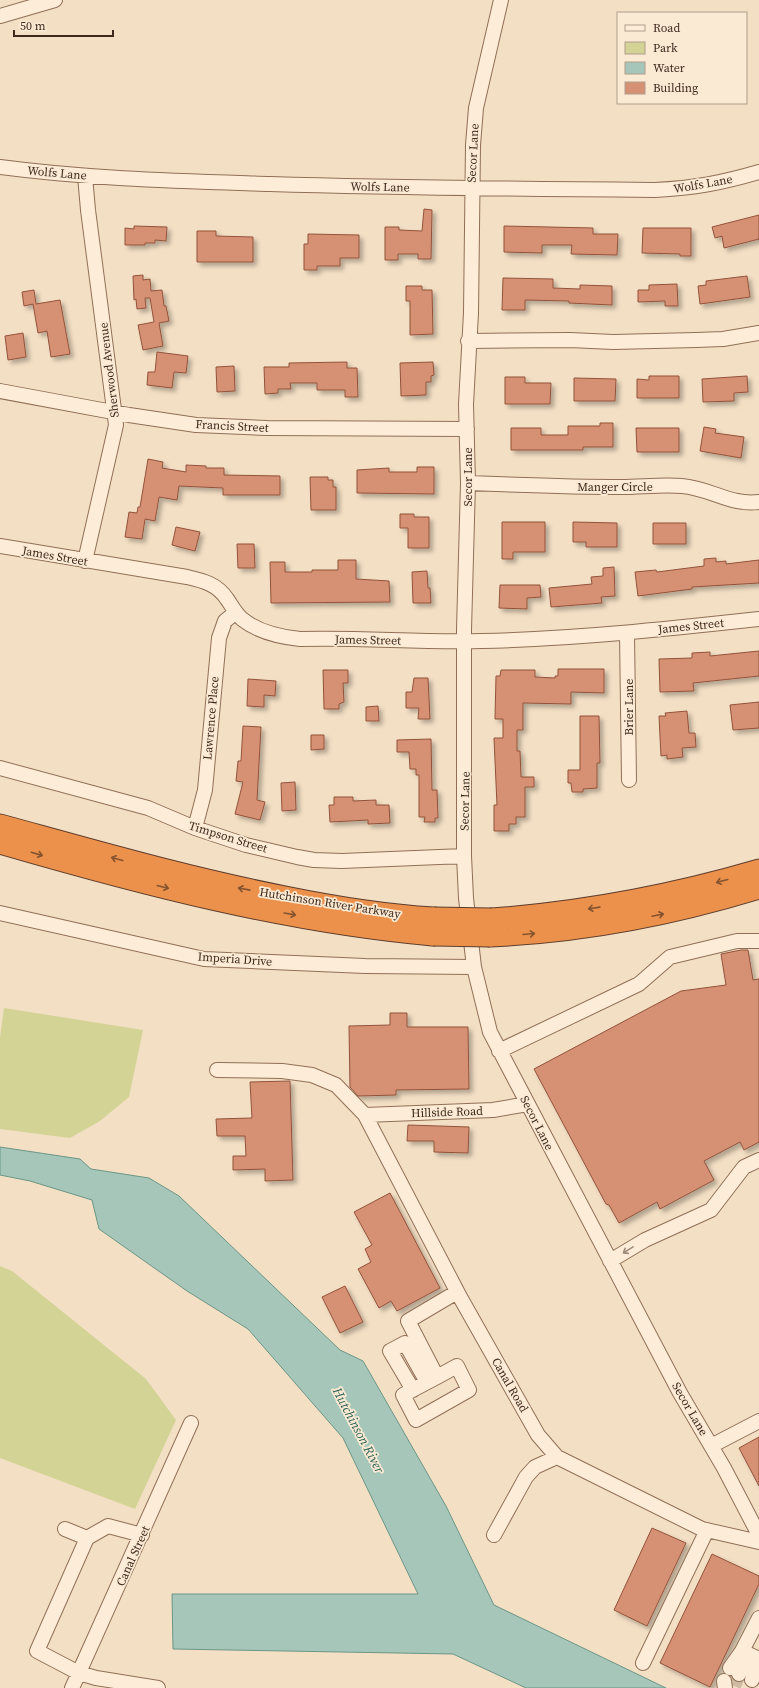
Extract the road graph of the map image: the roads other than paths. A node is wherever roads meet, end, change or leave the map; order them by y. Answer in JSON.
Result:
{"nodes":[{"id":1,"x":54,"y":0,"type":"edge"},
{"id":2,"x":501,"y":0,"type":"edge"},
{"id":3,"x":0,"y":16,"type":"edge"},
{"id":4,"x":0,"y":167,"type":"edge"},
{"id":5,"x":759,"y":172,"type":"edge"},
{"id":6,"x":86,"y":176,"type":"junction"},
{"id":7,"x":471,"y":188,"type":"junction"},
{"id":8,"x":759,"y":333,"type":"edge"},
{"id":9,"x":468,"y":341,"type":"junction"},
{"id":10,"x":0,"y":391,"type":"edge"},
{"id":11,"x":114,"y":412,"type":"junction"},
{"id":12,"x":468,"y":429,"type":"junction"},
{"id":13,"x":468,"y":483,"type":"junction"},
{"id":14,"x":759,"y":502,"type":"edge"},
{"id":15,"x":0,"y":546,"type":"edge"},
{"id":16,"x":85,"y":561,"type":"junction"},
{"id":17,"x":235,"y":613,"type":"junction"},
{"id":18,"x":759,"y":619,"type":"edge"},
{"id":19,"x":627,"y":634,"type":"junction"},
{"id":20,"x":465,"y":641,"type":"junction"},
{"id":21,"x":0,"y":768,"type":"edge"},
{"id":22,"x":629,"y":780,"type":"dead end"},
{"id":23,"x":0,"y":826,"type":"edge"},
{"id":24,"x":195,"y":828,"type":"junction"},
{"id":25,"x":0,"y":843,"type":"edge"},
{"id":26,"x":464,"y":856,"type":"junction"},
{"id":27,"x":759,"y":870,"type":"edge"},
{"id":28,"x":759,"y":888,"type":"edge"},
{"id":29,"x":759,"y":895,"type":"edge"},
{"id":30,"x":726,"y":898,"type":"junction"},
{"id":31,"x":0,"y":914,"type":"edge"},
{"id":32,"x":434,"y":927,"type":"junction"},
{"id":33,"x":491,"y":927,"type":"junction"},
{"id":34,"x":759,"y":941,"type":"edge"},
{"id":35,"x":474,"y":967,"type":"junction"},
{"id":36,"x":500,"y":1051,"type":"junction"},
{"id":37,"x":217,"y":1070,"type":"dead end"},
{"id":38,"x":528,"y":1104,"type":"junction"},
{"id":39,"x":366,"y":1115,"type":"junction"},
{"id":40,"x":759,"y":1160,"type":"edge"},
{"id":41,"x":610,"y":1261,"type":"junction"},
{"id":42,"x":457,"y":1292,"type":"junction"},
{"id":43,"x":432,"y":1380,"type":"junction"},
{"id":44,"x":413,"y":1390,"type":"junction"},
{"id":45,"x":759,"y":1420,"type":"edge"},
{"id":46,"x":191,"y":1423,"type":"dead end"},
{"id":47,"x":711,"y":1446,"type":"junction"},
{"id":48,"x":556,"y":1457,"type":"junction"},
{"id":49,"x":65,"y":1529,"type":"dead end"},
{"id":50,"x":707,"y":1530,"type":"junction"},
{"id":51,"x":142,"y":1535,"type":"junction"},
{"id":52,"x":494,"y":1535,"type":"dead end"},
{"id":53,"x":759,"y":1535,"type":"edge"},
{"id":54,"x":87,"y":1538,"type":"junction"},
{"id":55,"x":759,"y":1542,"type":"edge"},
{"id":56,"x":759,"y":1618,"type":"edge"},
{"id":57,"x":752,"y":1657,"type":"edge"},
{"id":58,"x":644,"y":1663,"type":"dead end"},
{"id":59,"x":79,"y":1673,"type":"junction"},
{"id":60,"x":752,"y":1680,"type":"tunnel mouth"},
{"id":61,"x":731,"y":1681,"type":"tunnel mouth"},
{"id":62,"x":72,"y":1688,"type":"edge"},
{"id":63,"x":158,"y":1688,"type":"edge"}],
"edges":[{"from":1,"to":3,"type":"street"},
{"from":2,"to":7,"type":"street","name":"Secor Lane"},
{"from":4,"to":6,"type":"street","name":"Wolfs Lane"},
{"from":5,"to":7,"type":"street","name":"Wolfs Lane"},
{"from":6,"to":7,"type":"street","name":"Wolfs Lane"},
{"from":6,"to":11,"type":"street","name":"Sherwood Avenue"},
{"from":7,"to":9,"type":"street","name":"Secor Lane"},
{"from":8,"to":9,"type":"street"},
{"from":9,"to":12,"type":"street","name":"Secor Lane"},
{"from":10,"to":11,"type":"street","name":"Francis Street"},
{"from":11,"to":12,"type":"street","name":"Francis Street"},
{"from":11,"to":16,"type":"street","name":"Sherwood Avenue"},
{"from":12,"to":13,"type":"street","name":"Secor Lane"},
{"from":13,"to":14,"type":"street","name":"Manger Circle"},
{"from":13,"to":20,"type":"street","name":"Secor Lane"},
{"from":15,"to":16,"type":"street","name":"James Street"},
{"from":16,"to":17,"type":"street","name":"James Street"},
{"from":17,"to":20,"type":"street","name":"James Street"},
{"from":17,"to":24,"type":"street","name":"Lawrence Place"},
{"from":18,"to":19,"type":"street","name":"James Street"},
{"from":19,"to":20,"type":"street","name":"James Street"},
{"from":19,"to":22,"type":"street","name":"Brier Lane"},
{"from":20,"to":26,"type":"street","name":"Secor Lane"},
{"from":21,"to":24,"type":"street","name":"Timpson Street"},
{"from":32,"to":23,"type":"highway","name":"Hutchinson River Parkway","one_way":true},
{"from":24,"to":26,"type":"street","name":"Timpson Street"},
{"from":25,"to":32,"type":"highway","name":"Hutchinson River Parkway","one_way":true},
{"from":26,"to":35,"type":"street","name":"Secor Lane"},
{"from":27,"to":33,"type":"highway","name":"Hutchinson River Parkway","one_way":true},
{"from":28,"to":30,"type":"highway","name":"Hutchinson River Parkway"},
{"from":29,"to":30,"type":"highway"},
{"from":33,"to":30,"type":"highway","name":"Hutchinson River Parkway","one_way":true},
{"from":31,"to":35,"type":"street","name":"Imperia Drive"},
{"from":32,"to":33,"type":"highway","name":"Hutchinson River Parkway","bridge":true},
{"from":34,"to":36,"type":"street"},
{"from":35,"to":36,"type":"street","name":"Secor Lane"},
{"from":36,"to":38,"type":"street","name":"Secor Lane"},
{"from":37,"to":39,"type":"street","name":"Canal Road"},
{"from":38,"to":39,"type":"street","name":"Hillside Road"},
{"from":38,"to":41,"type":"street","name":"Secor Lane"},
{"from":39,"to":42,"type":"street","name":"Canal Road"},
{"from":40,"to":41,"type":"street","one_way":true},
{"from":41,"to":47,"type":"street","name":"Secor Lane"},
{"from":42,"to":43,"type":"street"},
{"from":42,"to":48,"type":"street","name":"Canal Road"},
{"from":43,"to":44,"type":"street"},
{"from":43,"to":44,"type":"street"},
{"from":43,"to":44,"type":"street"},
{"from":45,"to":47,"type":"street"},
{"from":46,"to":51,"type":"street","name":"Canal Street"},
{"from":47,"to":53,"type":"street","name":"Secor Lane"},
{"from":48,"to":50,"type":"street","name":"Canal Road"},
{"from":48,"to":52,"type":"street"},
{"from":49,"to":54,"type":"street"},
{"from":50,"to":55,"type":"street","name":"Canal Road"},
{"from":50,"to":58,"type":"street"},
{"from":51,"to":54,"type":"street"},
{"from":51,"to":59,"type":"street","name":"Canal Street"},
{"from":54,"to":59,"type":"street"},
{"from":56,"to":57,"type":"street"},
{"from":57,"to":60,"type":"street"},
{"from":57,"to":61,"type":"street"},
{"from":59,"to":62,"type":"street","name":"Canal Street"},
{"from":59,"to":63,"type":"street"}]}
